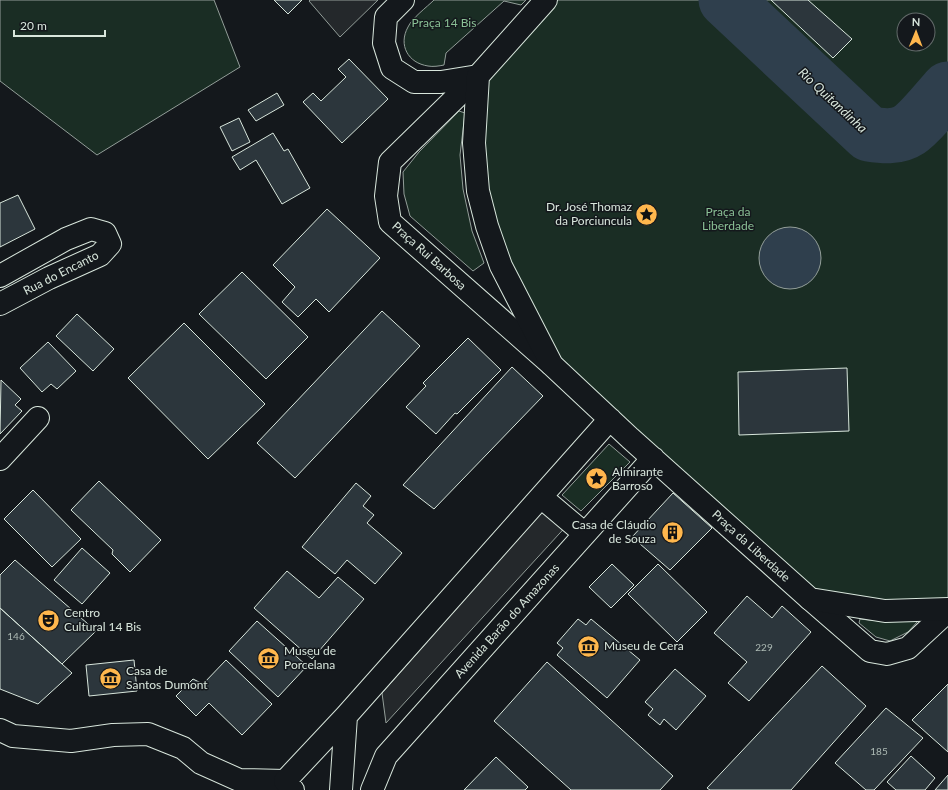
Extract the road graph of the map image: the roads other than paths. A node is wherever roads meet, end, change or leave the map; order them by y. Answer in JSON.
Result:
{"nodes":[{"id":1,"x":403,"y":0,"type":"edge"},
{"id":2,"x":546,"y":0,"type":"edge"},
{"id":3,"x":478,"y":76,"type":"junction"},
{"id":4,"x":0,"y":276,"type":"edge"},
{"id":5,"x":0,"y":304,"type":"edge"},
{"id":6,"x":552,"y":364,"type":"junction"},
{"id":7,"x":38,"y":418,"type":"dead end"},
{"id":8,"x":610,"y":419,"type":"junction"},
{"id":9,"x":653,"y":458,"type":"junction"},
{"id":10,"x":0,"y":459,"type":"edge"},
{"id":11,"x":541,"y":496,"type":"junction"},
{"id":12,"x":585,"y":534,"type":"junction"},
{"id":13,"x":810,"y":600,"type":"junction"},
{"id":14,"x":948,"y":610,"type":"edge"},
{"id":15,"x":346,"y":716,"type":"junction"},
{"id":16,"x":0,"y":730,"type":"edge"},
{"id":17,"x":289,"y":785,"type":"edge"},
{"id":18,"x":341,"y":790,"type":"edge"},
{"id":19,"x":372,"y":790,"type":"edge"}],
"edges":[{"from":1,"to":3,"type":"main road"},
{"from":2,"to":3,"type":"main road"},
{"from":3,"to":6,"type":"main road","name":"Praça da Liberdade"},
{"from":3,"to":6,"type":"main road","name":"Praça Rui Barbosa"},
{"from":4,"to":5,"type":"main road","name":"Rua do Encanto"},
{"from":6,"to":8,"type":"main road","name":"Praça da Liberdade"},
{"from":7,"to":10,"type":"main road"},
{"from":8,"to":9,"type":"main road","name":"Praça da Liberdade"},
{"from":8,"to":11,"type":"main road"},
{"from":9,"to":12,"type":"main road","name":"Avenida Barão do Amazonas"},
{"from":9,"to":13,"type":"main road","name":"Praça da Liberdade"},
{"from":11,"to":12,"type":"main road"},
{"from":11,"to":15,"type":"main road"},
{"from":12,"to":19,"type":"main road","name":"Avenida Barão do Amazonas"},
{"from":13,"to":14,"type":"main road"},
{"from":13,"to":14,"type":"main road"},
{"from":15,"to":17,"type":"main road"},
{"from":15,"to":18,"type":"main road"},
{"from":16,"to":17,"type":"main road"}]}
